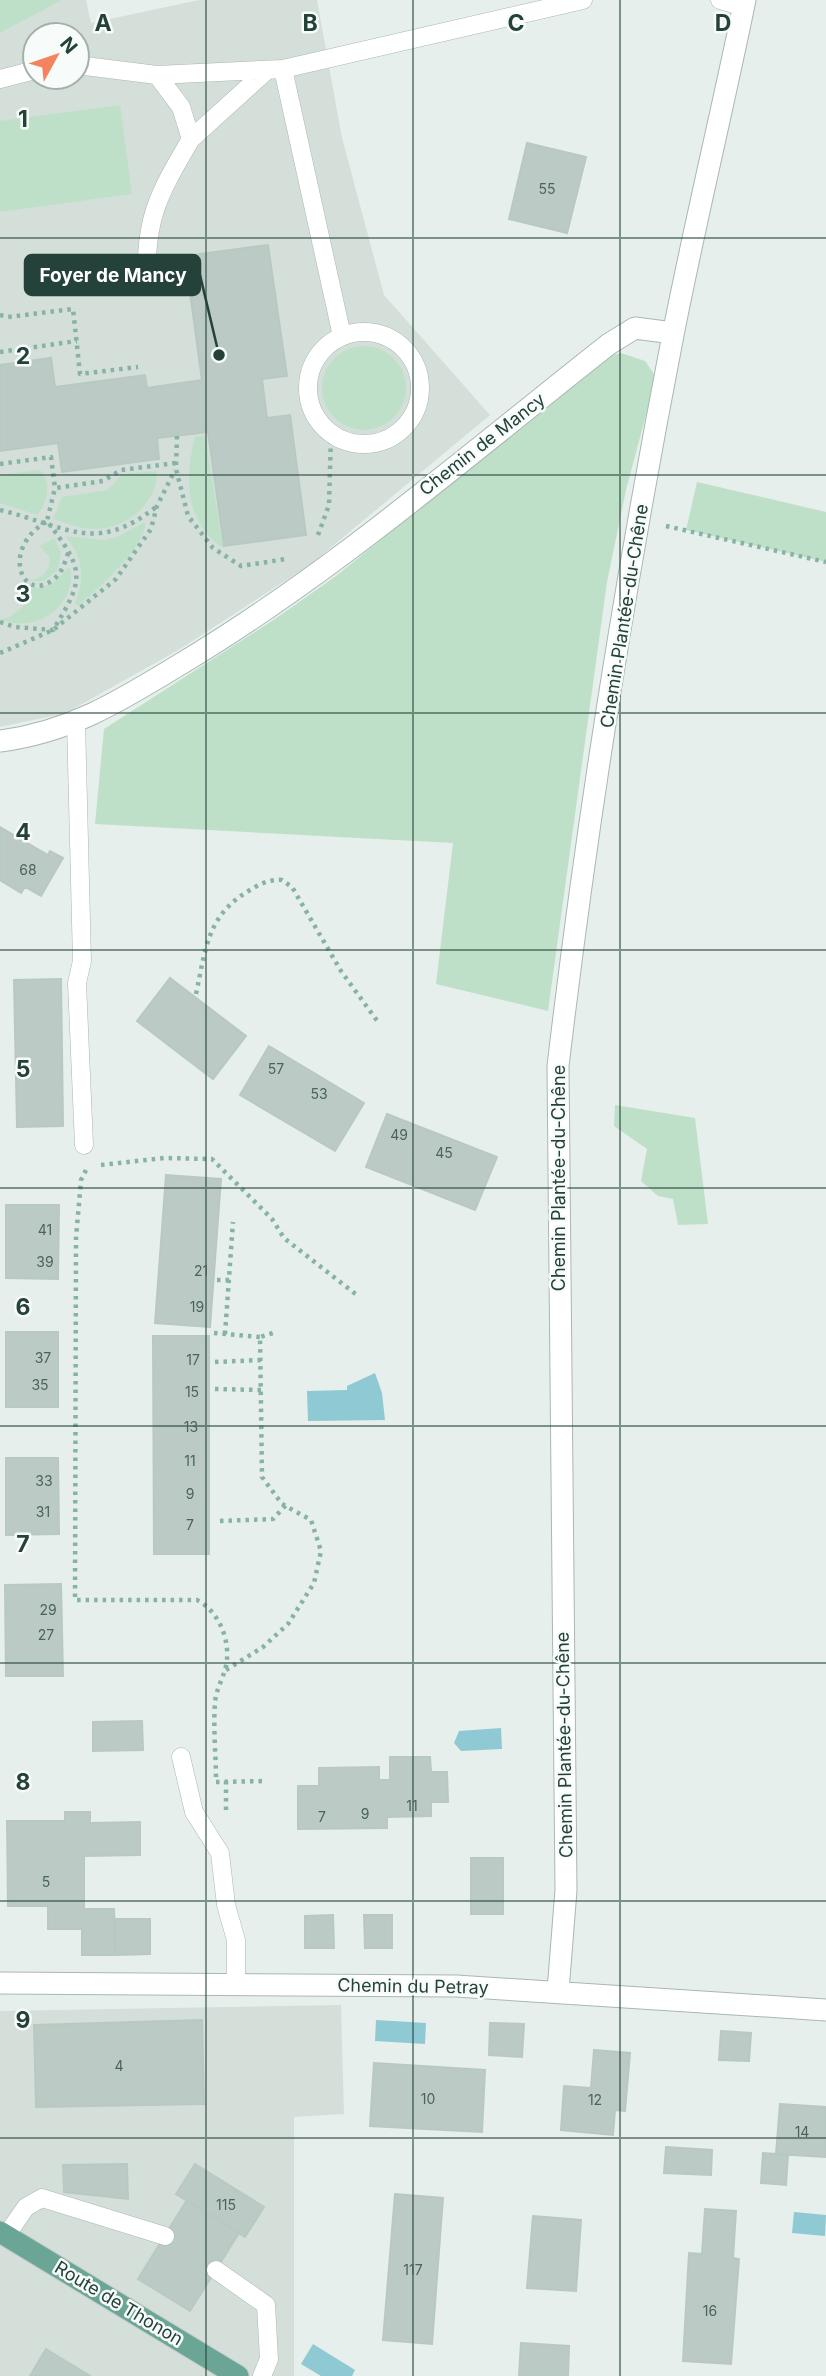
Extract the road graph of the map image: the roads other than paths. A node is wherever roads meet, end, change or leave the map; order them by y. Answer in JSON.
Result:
{"nodes":[{"id":1,"x":583,"y":0,"type":"edge"},
{"id":2,"x":720,"y":0,"type":"edge"},
{"id":3,"x":744,"y":4,"type":"edge"},
{"id":4,"x":91,"y":67,"type":"edge"},
{"id":5,"x":274,"y":70,"type":"junction"},
{"id":6,"x":21,"y":74,"type":"edge"},
{"id":7,"x":157,"y":75,"type":"junction"},
{"id":8,"x":0,"y":79,"type":"edge"},
{"id":9,"x":191,"y":139,"type":"junction"},
{"id":10,"x":147,"y":286,"type":"dead end"},
{"id":11,"x":673,"y":333,"type":"junction"},
{"id":12,"x":342,"y":336,"type":"junction"},
{"id":13,"x":76,"y":722,"type":"junction"},
{"id":14,"x":0,"y":741,"type":"edge"},
{"id":15,"x":84,"y":1145,"type":"dead end"},
{"id":16,"x":181,"y":1757,"type":"dead end"},
{"id":17,"x":0,"y":1983,"type":"edge"},
{"id":18,"x":236,"y":1984,"type":"junction"},
{"id":19,"x":558,"y":1991,"type":"junction"},
{"id":20,"x":826,"y":2010,"type":"edge"},
{"id":21,"x":3,"y":2234,"type":"edge"},
{"id":22,"x":164,"y":2236,"type":"dead end"},
{"id":23,"x":216,"y":2270,"type":"dead end"},
{"id":24,"x":238,"y":2376,"type":"edge"},
{"id":25,"x":262,"y":2376,"type":"edge"}],
"edges":[{"from":1,"to":5,"type":"lane"},
{"from":2,"to":3,"type":"lane"},
{"from":3,"to":11,"type":"street"},
{"from":4,"to":7,"type":"lane"},
{"from":5,"to":7,"type":"lane"},
{"from":5,"to":9,"type":"lane"},
{"from":5,"to":12,"type":"lane"},
{"from":6,"to":8,"type":"lane"},
{"from":7,"to":9,"type":"lane"},
{"from":9,"to":10,"type":"lane"},
{"from":11,"to":13,"type":"street","name":"Chemin de Mancy"},
{"from":11,"to":19,"type":"street","name":"Chemin Plantée-du-Chêne"},
{"from":12,"to":12,"type":"lane"},
{"from":13,"to":14,"type":"street","name":"Chemin de Mancy"},
{"from":13,"to":15,"type":"lane"},
{"from":16,"to":18,"type":"lane"},
{"from":17,"to":18,"type":"street","name":"Chemin du Petray"},
{"from":18,"to":19,"type":"street","name":"Chemin du Petray"},
{"from":19,"to":20,"type":"street","name":"Chemin du Petray"},
{"from":21,"to":22,"type":"lane"},
{"from":21,"to":24,"type":"main road","name":"Route de Thonon"},
{"from":23,"to":25,"type":"lane"}]}
